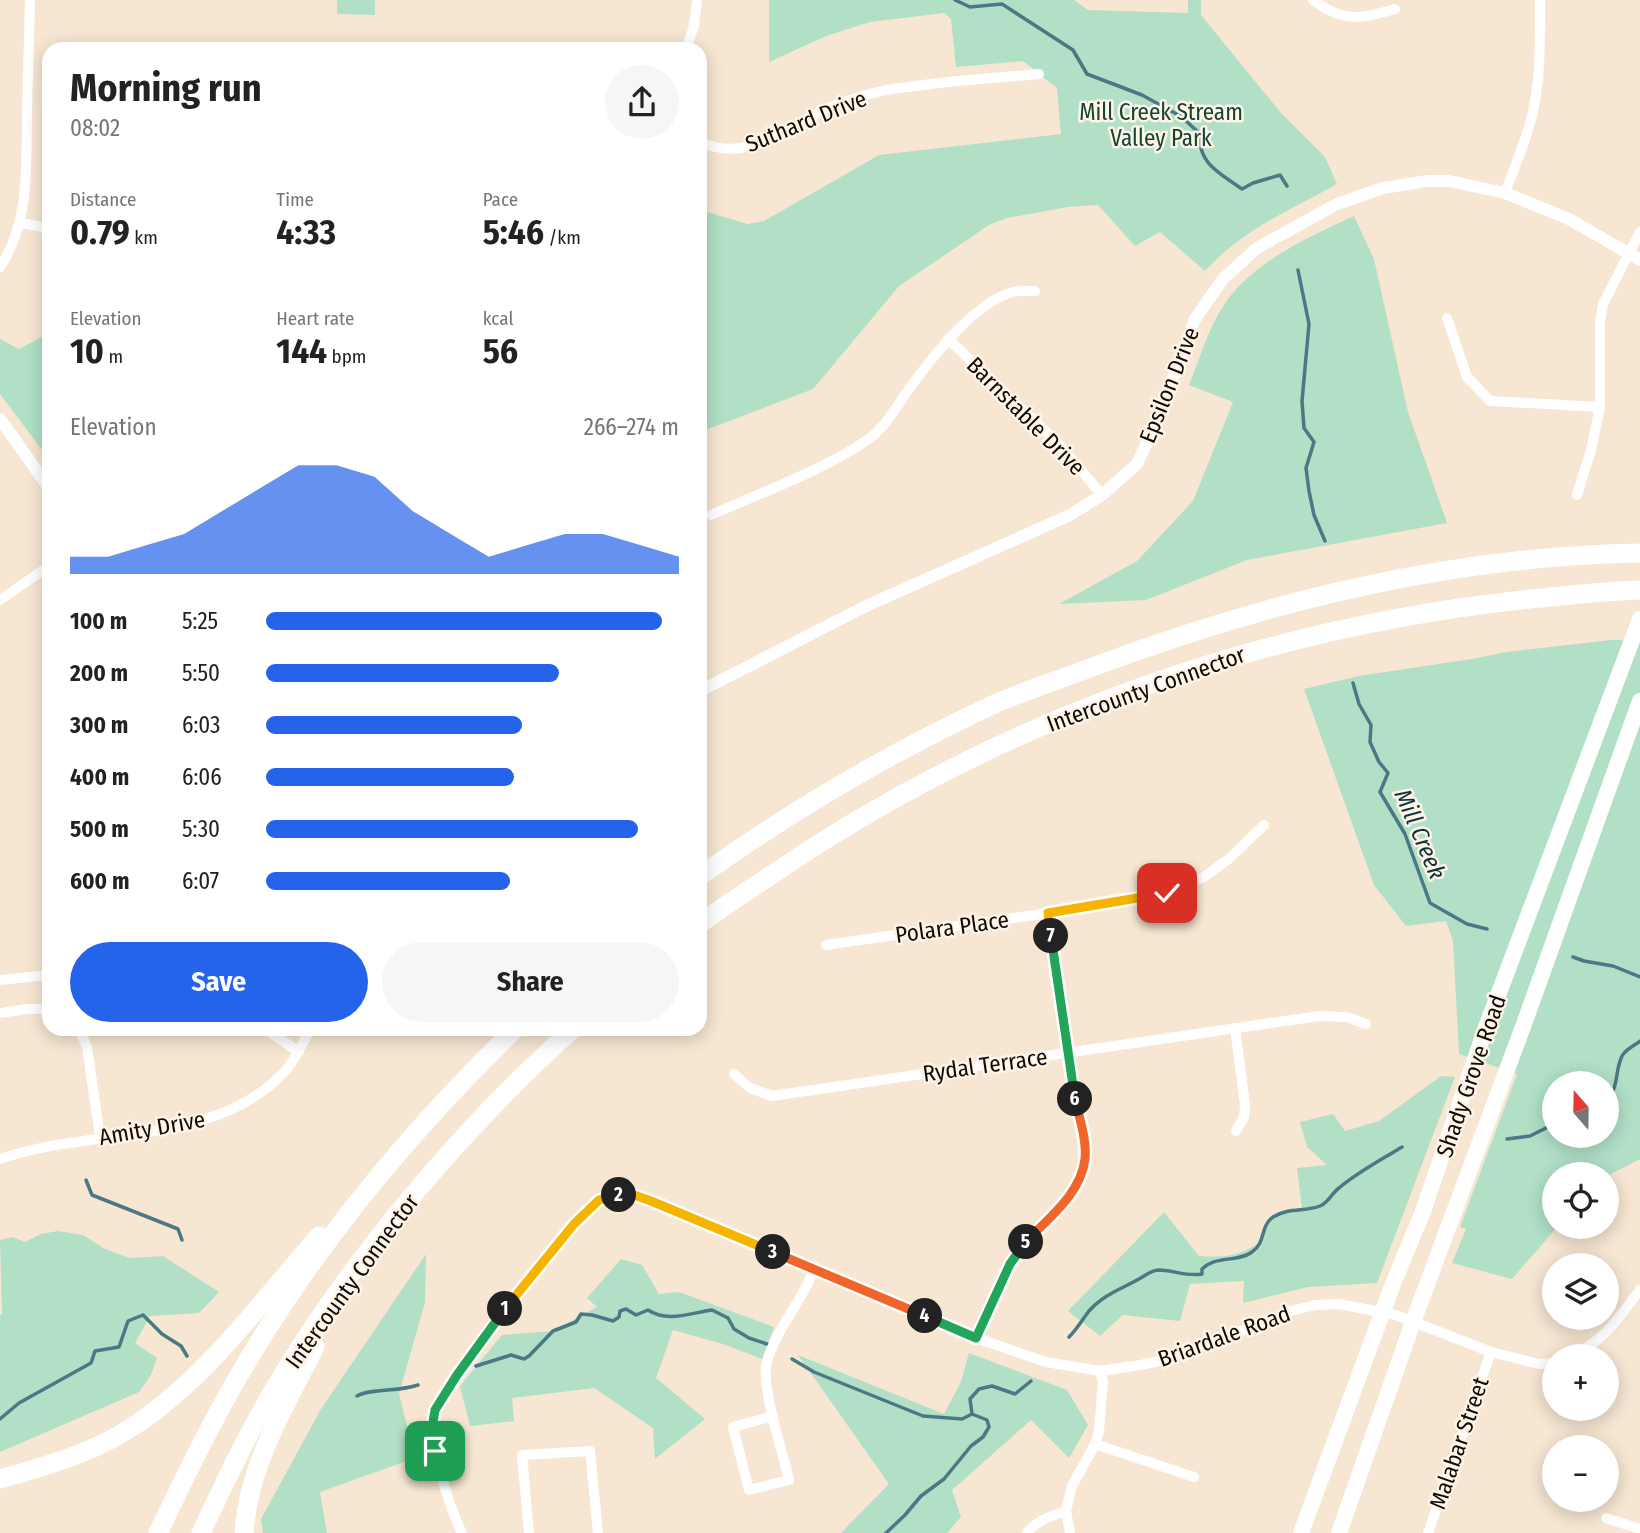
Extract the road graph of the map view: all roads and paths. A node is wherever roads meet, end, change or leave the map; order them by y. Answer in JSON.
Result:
{"nodes":[{"id":1,"x":30,"y":0,"type":"edge"},
{"id":2,"x":697,"y":0,"type":"edge"},
{"id":3,"x":1313,"y":0,"type":"edge"},
{"id":4,"x":1540,"y":0,"type":"edge"},
{"id":5,"x":1395,"y":9,"type":"dead end"},
{"id":6,"x":689,"y":42,"type":"edge"},
{"id":7,"x":1039,"y":74,"type":"dead end"},
{"id":8,"x":707,"y":144,"type":"edge"},
{"id":9,"x":1506,"y":193,"type":"junction"},
{"id":10,"x":20,"y":223,"type":"junction"},
{"id":11,"x":42,"y":227,"type":"edge"},
{"id":12,"x":1640,"y":232,"type":"edge"},
{"id":13,"x":1628,"y":253,"type":"junction"},
{"id":14,"x":1640,"y":260,"type":"edge"},
{"id":15,"x":0,"y":267,"type":"edge"},
{"id":16,"x":1035,"y":291,"type":"dead end"},
{"id":17,"x":1447,"y":318,"type":"dead end"},
{"id":18,"x":948,"y":339,"type":"junction"},
{"id":19,"x":1601,"y":407,"type":"junction"},
{"id":20,"x":0,"y":419,"type":"edge"},
{"id":21,"x":42,"y":478,"type":"edge"},
{"id":22,"x":1102,"y":495,"type":"junction"},
{"id":23,"x":1577,"y":495,"type":"dead end"},
{"id":24,"x":711,"y":514,"type":"dead end"},
{"id":25,"x":1634,"y":553,"type":"edge"},
{"id":26,"x":42,"y":571,"type":"edge"},
{"id":27,"x":1640,"y":590,"type":"edge"},
{"id":28,"x":0,"y":600,"type":"edge"},
{"id":29,"x":1640,"y":619,"type":"edge"},
{"id":30,"x":707,"y":687,"type":"edge"},
{"id":31,"x":1640,"y":701,"type":"edge"},
{"id":32,"x":1264,"y":825,"type":"dead end"},
{"id":33,"x":707,"y":871,"type":"edge"},
{"id":34,"x":1048,"y":913,"type":"junction"},
{"id":35,"x":707,"y":919,"type":"edge"},
{"id":36,"x":826,"y":945,"type":"dead end"},
{"id":37,"x":42,"y":976,"type":"edge"},
{"id":38,"x":0,"y":981,"type":"edge"},
{"id":39,"x":42,"y":1009,"type":"edge"},
{"id":40,"x":0,"y":1013,"type":"edge"},
{"id":41,"x":1366,"y":1024,"type":"dead end"},
{"id":42,"x":1235,"y":1028,"type":"junction"},
{"id":43,"x":82,"y":1036,"type":"edge"},
{"id":44,"x":275,"y":1036,"type":"edge"},
{"id":45,"x":307,"y":1036,"type":"edge"},
{"id":46,"x":508,"y":1036,"type":"edge"},
{"id":47,"x":566,"y":1036,"type":"edge"},
{"id":48,"x":299,"y":1052,"type":"junction"},
{"id":49,"x":1067,"y":1053,"type":"junction"},
{"id":50,"x":734,"y":1074,"type":"dead end"},
{"id":51,"x":418,"y":1130,"type":"junction"},
{"id":52,"x":1236,"y":1130,"type":"dead end"},
{"id":53,"x":100,"y":1137,"type":"junction"},
{"id":54,"x":0,"y":1159,"type":"edge"},
{"id":55,"x":814,"y":1269,"type":"junction"},
{"id":56,"x":353,"y":1271,"type":"junction"},
{"id":57,"x":1640,"y":1290,"type":"edge"},
{"id":58,"x":1383,"y":1312,"type":"junction"},
{"id":59,"x":1413,"y":1322,"type":"junction"},
{"id":60,"x":976,"y":1338,"type":"junction"},
{"id":61,"x":1593,"y":1344,"type":"edge"},
{"id":62,"x":1491,"y":1352,"type":"junction"},
{"id":63,"x":1542,"y":1364,"type":"edge"},
{"id":64,"x":1100,"y":1371,"type":"junction"},
{"id":65,"x":773,"y":1416,"type":"junction"},
{"id":66,"x":1095,"y":1444,"type":"junction"},
{"id":67,"x":1194,"y":1477,"type":"dead end"},
{"id":68,"x":0,"y":1479,"type":"edge"},
{"id":69,"x":1066,"y":1511,"type":"junction"},
{"id":70,"x":1606,"y":1518,"type":"dead end"},
{"id":71,"x":1640,"y":1529,"type":"edge"},
{"id":72,"x":158,"y":1533,"type":"edge"},
{"id":73,"x":201,"y":1533,"type":"edge"},
{"id":74,"x":244,"y":1533,"type":"edge"},
{"id":75,"x":462,"y":1533,"type":"edge"},
{"id":76,"x":529,"y":1533,"type":"edge"},
{"id":77,"x":598,"y":1533,"type":"edge"},
{"id":78,"x":1027,"y":1533,"type":"edge"},
{"id":79,"x":1070,"y":1533,"type":"edge"},
{"id":80,"x":1301,"y":1533,"type":"edge"},
{"id":81,"x":1339,"y":1533,"type":"edge"},
{"id":82,"x":1428,"y":1533,"type":"edge"}],
"edges":[{"from":1,"to":10,"type":"street"},
{"from":2,"to":6,"type":"street"},
{"from":3,"to":5,"type":"street"},
{"from":4,"to":9,"type":"street"},
{"from":7,"to":8,"type":"street","name":"Suthard Drive"},
{"from":9,"to":13,"type":"street","name":"Epsilon Drive"},
{"from":9,"to":22,"type":"street","name":"Epsilon Drive"},
{"from":10,"to":11,"type":"street"},
{"from":10,"to":15,"type":"street"},
{"from":12,"to":13,"type":"street"},
{"from":13,"to":14,"type":"street","name":"Epsilon Drive"},
{"from":13,"to":19,"type":"street"},
{"from":16,"to":18,"type":"street"},
{"from":17,"to":19,"type":"street"},
{"from":18,"to":22,"type":"street","name":"Barnstable Drive"},
{"from":18,"to":24,"type":"street"},
{"from":19,"to":23,"type":"street"},
{"from":20,"to":21,"type":"street"},
{"from":22,"to":30,"type":"street","name":"Epsilon Drive"},
{"from":25,"to":33,"type":"highway","name":"Intercounty Connector"},
{"from":26,"to":28,"type":"street"},
{"from":27,"to":35,"type":"highway","name":"Intercounty Connector"},
{"from":29,"to":58,"type":"main road","name":"Shady Grove Road"},
{"from":31,"to":59,"type":"main road","name":"Shady Grove Road"},
{"from":32,"to":34,"type":"street","name":"Polara Place"},
{"from":34,"to":36,"type":"street","name":"Polara Place"},
{"from":34,"to":49,"type":"street"},
{"from":37,"to":38,"type":"street"},
{"from":39,"to":40,"type":"street"},
{"from":41,"to":42,"type":"street","name":"Rydal Terrace"},
{"from":42,"to":49,"type":"street","name":"Rydal Terrace"},
{"from":42,"to":52,"type":"street"},
{"from":43,"to":53,"type":"street"},
{"from":44,"to":48,"type":"street"},
{"from":45,"to":48,"type":"street","name":"Amity Drive"},
{"from":46,"to":51,"type":"highway","name":"Intercounty Connector"},
{"from":47,"to":56,"type":"highway","name":"Intercounty Connector"},
{"from":48,"to":53,"type":"street","name":"Amity Drive"},
{"from":49,"to":50,"type":"street","name":"Rydal Terrace"},
{"from":49,"to":60,"type":"street"},
{"from":51,"to":68,"type":"highway"},
{"from":51,"to":72,"type":"highway","name":"Intercounty Connector"},
{"from":53,"to":54,"type":"street","name":"Amity Drive"},
{"from":55,"to":60,"type":"street","name":"Briardale Road"},
{"from":55,"to":65,"type":"street"},
{"from":55,"to":75,"type":"street","name":"Briardale Road"},
{"from":56,"to":73,"type":"highway","name":"Intercounty Connector"},
{"from":56,"to":74,"type":"highway"},
{"from":57,"to":61,"type":"street"},
{"from":58,"to":59,"type":"street","name":"Briardale Road"},
{"from":58,"to":64,"type":"street","name":"Briardale Road"},
{"from":58,"to":80,"type":"main road","name":"Shady Grove Road"},
{"from":59,"to":62,"type":"street","name":"Briardale Road"},
{"from":59,"to":81,"type":"main road","name":"Shady Grove Road"},
{"from":60,"to":64,"type":"street","name":"Briardale Road"},
{"from":62,"to":63,"type":"street","name":"Briardale Road"},
{"from":62,"to":82,"type":"street","name":"Malabar Street"},
{"from":64,"to":66,"type":"street"},
{"from":65,"to":65,"type":"street"},
{"from":66,"to":67,"type":"street"},
{"from":66,"to":69,"type":"street"},
{"from":69,"to":78,"type":"street"},
{"from":69,"to":79,"type":"street"},
{"from":70,"to":71,"type":"street"},
{"from":76,"to":77,"type":"street"}]}
